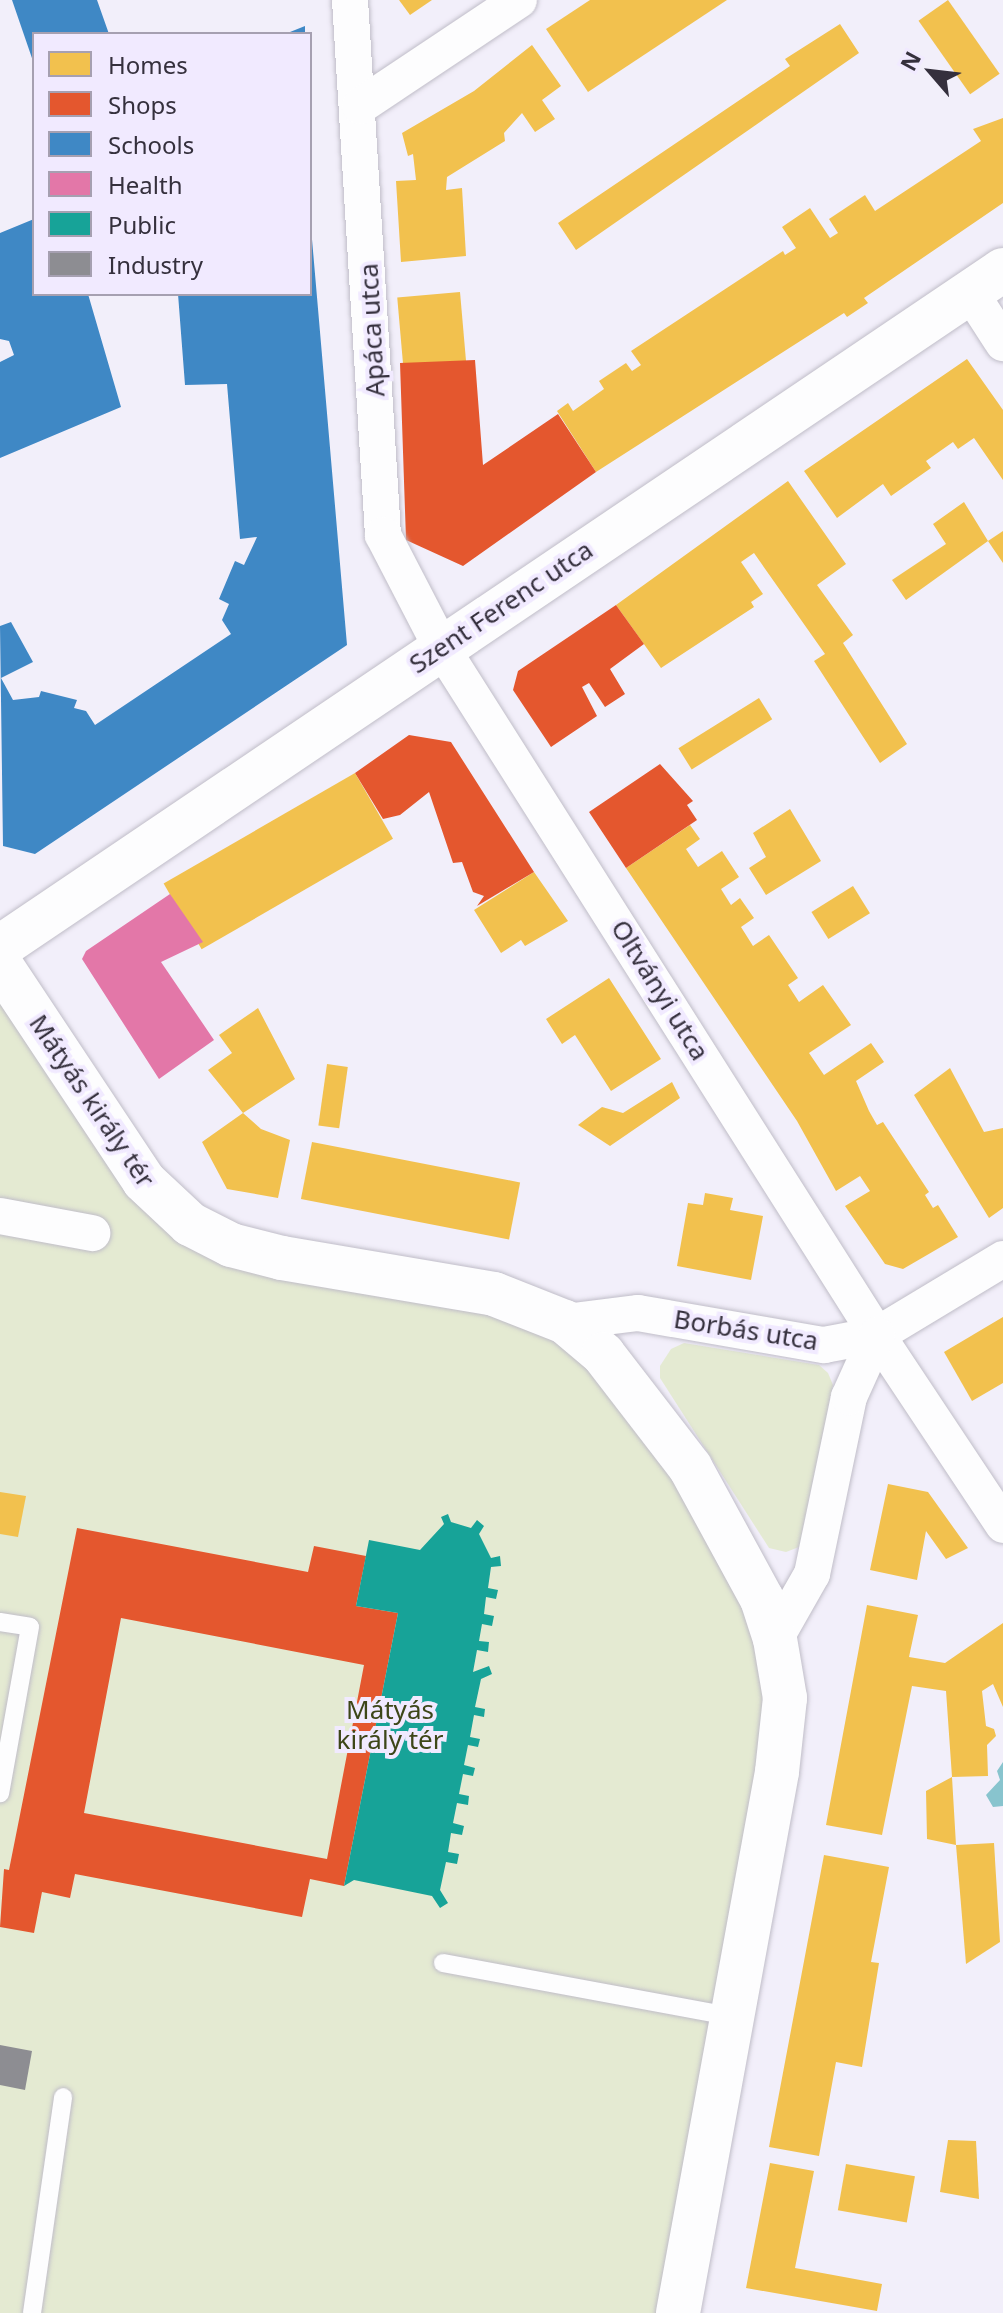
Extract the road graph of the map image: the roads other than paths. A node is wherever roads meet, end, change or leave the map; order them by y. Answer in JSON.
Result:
{"nodes":[{"id":1,"x":350,"y":0,"type":"edge"},
{"id":2,"x":519,"y":0,"type":"edge"},
{"id":3,"x":360,"y":106,"type":"junction"},
{"id":4,"x":986,"y":281,"type":"edge"},
{"id":5,"x":1003,"y":343,"type":"edge"},
{"id":6,"x":441,"y":647,"type":"junction"},
{"id":7,"x":0,"y":947,"type":"edge"},
{"id":8,"x":0,"y":964,"type":"edge"},
{"id":9,"x":0,"y":1216,"type":"edge"},
{"id":10,"x":92,"y":1233,"type":"dead end"},
{"id":11,"x":1003,"y":1259,"type":"edge"},
{"id":12,"x":565,"y":1322,"type":"junction"},
{"id":13,"x":877,"y":1335,"type":"junction"},
{"id":14,"x":1003,"y":1525,"type":"edge"},
{"id":15,"x":0,"y":1622,"type":"edge"},
{"id":16,"x":775,"y":1639,"type":"junction"},
{"id":17,"x":0,"y":1793,"type":"edge"},
{"id":18,"x":443,"y":1963,"type":"dead end"},
{"id":19,"x":733,"y":2017,"type":"junction"},
{"id":20,"x":63,"y":2097,"type":"dead end"},
{"id":21,"x":32,"y":2313,"type":"edge"},
{"id":22,"x":678,"y":2313,"type":"edge"}],
"edges":[{"from":1,"to":3,"type":"street","name":"Apáca utca"},
{"from":2,"to":3,"type":"street"},
{"from":3,"to":6,"type":"street","name":"Apáca utca"},
{"from":4,"to":5,"type":"street"},
{"from":4,"to":6,"type":"street","name":"Szent Ferenc utca"},
{"from":6,"to":7,"type":"street","name":"Szent Ferenc utca"},
{"from":6,"to":13,"type":"street","name":"Oltványi utca"},
{"from":8,"to":12,"type":"street","name":"Mátyás király tér"},
{"from":9,"to":10,"type":"street"},
{"from":11,"to":13,"type":"street","name":"Borbás utca"},
{"from":12,"to":13,"type":"street","name":"Borbás utca"},
{"from":12,"to":16,"type":"street","name":"Mátyás király tér"},
{"from":13,"to":14,"type":"street","name":"Oltványi utca"},
{"from":13,"to":16,"type":"street"},
{"from":15,"to":17,"type":"lane"},
{"from":16,"to":19,"type":"street","name":"Mátyás király tér"},
{"from":18,"to":19,"type":"lane"},
{"from":19,"to":22,"type":"street","name":"Mátyás király tér"},
{"from":20,"to":21,"type":"lane"}]}
